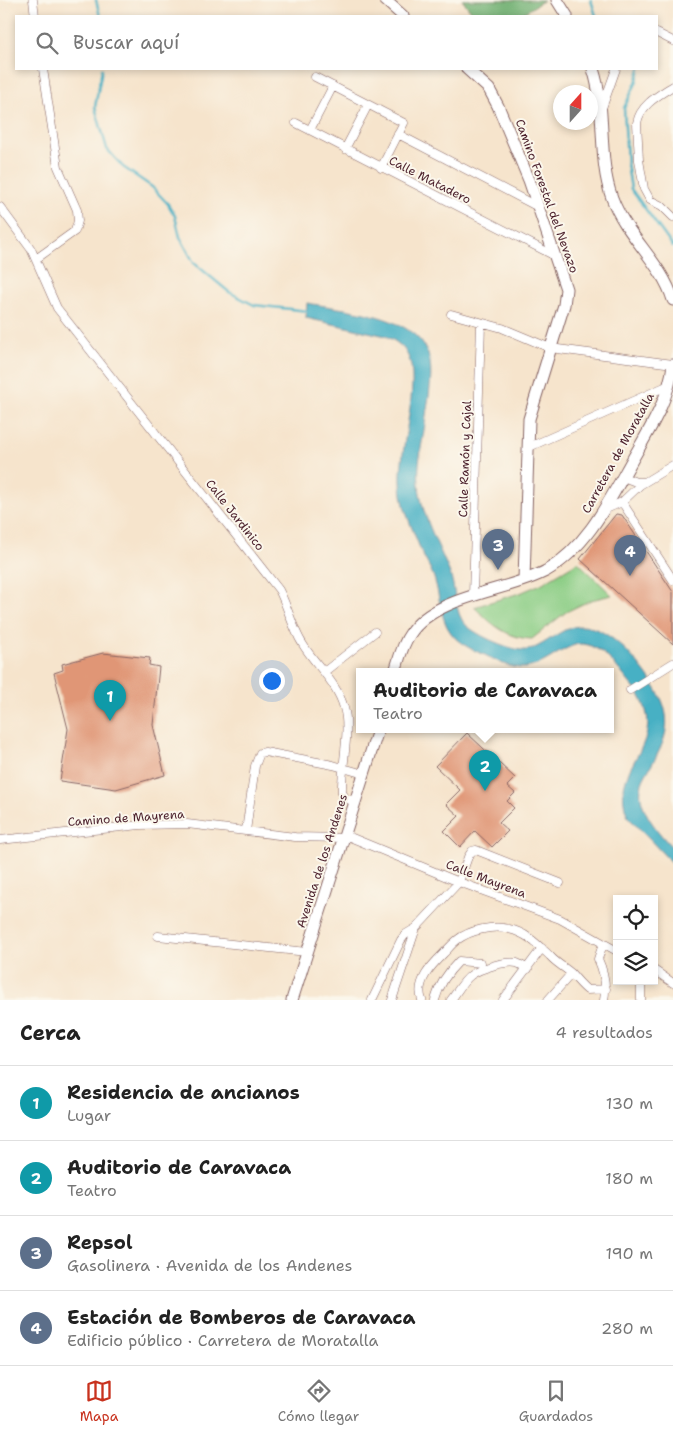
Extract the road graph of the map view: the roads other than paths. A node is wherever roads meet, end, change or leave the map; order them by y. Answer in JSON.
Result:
{"nodes":[{"id":1,"x":33,"y":0,"type":"edge"},
{"id":2,"x":385,"y":0,"type":"edge"},
{"id":3,"x":557,"y":0,"type":"edge"},
{"id":4,"x":35,"y":15,"type":"edge"},
{"id":5,"x":402,"y":15,"type":"edge"},
{"id":6,"x":567,"y":15,"type":"edge"},
{"id":7,"x":658,"y":34,"type":"edge"},
{"id":8,"x":673,"y":42,"type":"edge"},
{"id":9,"x":43,"y":70,"type":"edge"},
{"id":10,"x":468,"y":70,"type":"edge"},
{"id":11,"x":593,"y":70,"type":"edge"},
{"id":12,"x":616,"y":70,"type":"edge"},
{"id":13,"x":315,"y":77,"type":"dead end"},
{"id":14,"x":333,"y":86,"type":"junction"},
{"id":15,"x":673,"y":86,"type":"edge"},
{"id":16,"x":368,"y":105,"type":"junction"},
{"id":17,"x":601,"y":112,"type":"junction"},
{"id":18,"x":296,"y":122,"type":"dead end"},
{"id":19,"x":310,"y":130,"type":"junction"},
{"id":20,"x":398,"y":134,"type":"junction"},
{"id":21,"x":345,"y":149,"type":"junction"},
{"id":22,"x":381,"y":168,"type":"junction"},
{"id":23,"x":0,"y":207,"type":"edge"},
{"id":24,"x":538,"y":207,"type":"junction"},
{"id":25,"x":673,"y":217,"type":"edge"},
{"id":26,"x":554,"y":256,"type":"junction"},
{"id":27,"x":36,"y":259,"type":"junction"},
{"id":28,"x":673,"y":300,"type":"edge"},
{"id":29,"x":451,"y":314,"type":"dead end"},
{"id":30,"x":481,"y":323,"type":"junction"},
{"id":31,"x":550,"y":348,"type":"junction"},
{"id":32,"x":673,"y":364,"type":"edge"},
{"id":33,"x":669,"y":385,"type":"junction"},
{"id":34,"x":527,"y":448,"type":"junction"},
{"id":35,"x":673,"y":465,"type":"edge"},
{"id":36,"x":625,"y":478,"type":"junction"},
{"id":37,"x":644,"y":482,"type":"junction"},
{"id":38,"x":615,"y":491,"type":"junction"},
{"id":39,"x":631,"y":493,"type":"junction"},
{"id":40,"x":622,"y":502,"type":"junction"},
{"id":41,"x":604,"y":510,"type":"junction"},
{"id":42,"x":524,"y":580,"type":"junction"},
{"id":43,"x":673,"y":580,"type":"edge"},
{"id":44,"x":469,"y":598,"type":"junction"},
{"id":45,"x":375,"y":632,"type":"dead end"},
{"id":46,"x":673,"y":663,"type":"edge"},
{"id":47,"x":396,"y":668,"type":"edge"},
{"id":48,"x":324,"y":672,"type":"junction"},
{"id":49,"x":630,"y":690,"type":"dead end"},
{"id":50,"x":377,"y":733,"type":"edge"},
{"id":51,"x":343,"y":767,"type":"junction"},
{"id":52,"x":364,"y":774,"type":"junction"},
{"id":53,"x":355,"y":802,"type":"junction"},
{"id":54,"x":246,"y":831,"type":"junction"},
{"id":55,"x":344,"y":837,"type":"junction"},
{"id":56,"x":0,"y":840,"type":"edge"},
{"id":57,"x":459,"y":882,"type":"junction"},
{"id":58,"x":560,"y":883,"type":"dead end"},
{"id":59,"x":158,"y":936,"type":"dead end"},
{"id":60,"x":408,"y":938,"type":"junction"},
{"id":61,"x":603,"y":944,"type":"junction"},
{"id":62,"x":542,"y":948,"type":"junction"},
{"id":63,"x":613,"y":949,"type":"edge"},
{"id":64,"x":307,"y":952,"type":"junction"},
{"id":65,"x":481,"y":963,"type":"dead end"},
{"id":66,"x":528,"y":969,"type":"junction"},
{"id":67,"x":658,"y":973,"type":"edge"},
{"id":68,"x":571,"y":974,"type":"junction"},
{"id":69,"x":673,"y":983,"type":"edge"},
{"id":70,"x":641,"y":985,"type":"edge"},
{"id":71,"x":606,"y":989,"type":"junction"},
{"id":72,"x":292,"y":1000,"type":"edge"},
{"id":73,"x":372,"y":1000,"type":"edge"},
{"id":74,"x":392,"y":1000,"type":"edge"},
{"id":75,"x":422,"y":1000,"type":"edge"},
{"id":76,"x":435,"y":1000,"type":"edge"},
{"id":77,"x":451,"y":1000,"type":"edge"},
{"id":78,"x":503,"y":1000,"type":"edge"},
{"id":79,"x":548,"y":1000,"type":"edge"},
{"id":80,"x":604,"y":1000,"type":"edge"},
{"id":81,"x":640,"y":1000,"type":"edge"}],
"edges":[{"from":1,"to":4,"type":"street"},
{"from":2,"to":5,"type":"main road"},
{"from":3,"to":6,"type":"main road"},
{"from":7,"to":8,"type":"street"},
{"from":9,"to":27,"type":"street"},
{"from":10,"to":24,"type":"main road","name":"Camino Forestal del Nevazo"},
{"from":11,"to":17,"type":"main road"},
{"from":12,"to":17,"type":"street"},
{"from":13,"to":14,"type":"street"},
{"from":14,"to":16,"type":"street"},
{"from":14,"to":19,"type":"street"},
{"from":15,"to":25,"type":"street"},
{"from":16,"to":20,"type":"street"},
{"from":16,"to":21,"type":"street"},
{"from":17,"to":28,"type":"main road"},
{"from":18,"to":19,"type":"street","name":"Calle Matadero"},
{"from":19,"to":21,"type":"street","name":"Calle Matadero"},
{"from":20,"to":22,"type":"street"},
{"from":20,"to":24,"type":"street"},
{"from":21,"to":22,"type":"street","name":"Calle Matadero"},
{"from":22,"to":26,"type":"street","name":"Calle Matadero"},
{"from":23,"to":27,"type":"street","name":"Calle Jardinico"},
{"from":24,"to":26,"type":"main road","name":"Camino Forestal del Nevazo"},
{"from":26,"to":31,"type":"main road","name":"Camino Forestal del Nevazo"},
{"from":27,"to":48,"type":"street","name":"Calle Jardinico"},
{"from":29,"to":30,"type":"street"},
{"from":30,"to":31,"type":"street"},
{"from":30,"to":44,"type":"street","name":"Calle Ramón y Cajal"},
{"from":31,"to":32,"type":"street"},
{"from":31,"to":34,"type":"main road","name":"Camino Forestal del Nevazo"},
{"from":32,"to":33,"type":"main road","name":"Carretera de Moratalla"},
{"from":33,"to":34,"type":"street"},
{"from":33,"to":36,"type":"main road","name":"Carretera de Moratalla"},
{"from":34,"to":42,"type":"main road","name":"Camino Forestal del Nevazo"},
{"from":35,"to":37,"type":"street"},
{"from":36,"to":37,"type":"street"},
{"from":36,"to":38,"type":"main road","name":"Carretera de Moratalla"},
{"from":36,"to":39,"type":"street"},
{"from":37,"to":39,"type":"street"},
{"from":38,"to":40,"type":"street"},
{"from":38,"to":41,"type":"main road","name":"Carretera de Moratalla"},
{"from":39,"to":40,"type":"street"},
{"from":40,"to":41,"type":"street"},
{"from":40,"to":43,"type":"street"},
{"from":41,"to":42,"type":"main road","name":"Carretera de Moratalla"},
{"from":42,"to":44,"type":"main road"},
{"from":44,"to":47,"type":"main road"},
{"from":45,"to":48,"type":"street"},
{"from":46,"to":49,"type":"street"},
{"from":48,"to":51,"type":"street","name":"Calle Jardinico"},
{"from":50,"to":52,"type":"main road","name":"Avenida de los Andenes"},
{"from":51,"to":52,"type":"street"},
{"from":51,"to":53,"type":"street","name":"Calle Jardinico"},
{"from":51,"to":54,"type":"street"},
{"from":52,"to":53,"type":"main road","name":"Avenida de los Andenes"},
{"from":53,"to":55,"type":"main road","name":"Avenida de los Andenes"},
{"from":54,"to":55,"type":"street","name":"Camino de Mayrena"},
{"from":54,"to":56,"type":"street","name":"Camino de Mayrena"},
{"from":55,"to":57,"type":"street","name":"Calle Mayrena"},
{"from":55,"to":64,"type":"main road","name":"Avenida de los Andenes"},
{"from":57,"to":58,"type":"street"},
{"from":57,"to":60,"type":"street"},
{"from":57,"to":61,"type":"street","name":"Calle Mayrena"},
{"from":59,"to":64,"type":"street"},
{"from":60,"to":73,"type":"street"},
{"from":60,"to":74,"type":"street"},
{"from":61,"to":63,"type":"street","name":"Calle Mayrena"},
{"from":61,"to":71,"type":"street"},
{"from":62,"to":66,"type":"street"},
{"from":62,"to":68,"type":"street"},
{"from":62,"to":75,"type":"street"},
{"from":64,"to":72,"type":"main road","name":"Avenida de los Andenes"},
{"from":65,"to":76,"type":"street"},
{"from":66,"to":77,"type":"street"},
{"from":66,"to":78,"type":"street"},
{"from":67,"to":69,"type":"street"},
{"from":68,"to":71,"type":"street"},
{"from":68,"to":79,"type":"street"},
{"from":70,"to":81,"type":"street"},
{"from":71,"to":80,"type":"street"}]}
